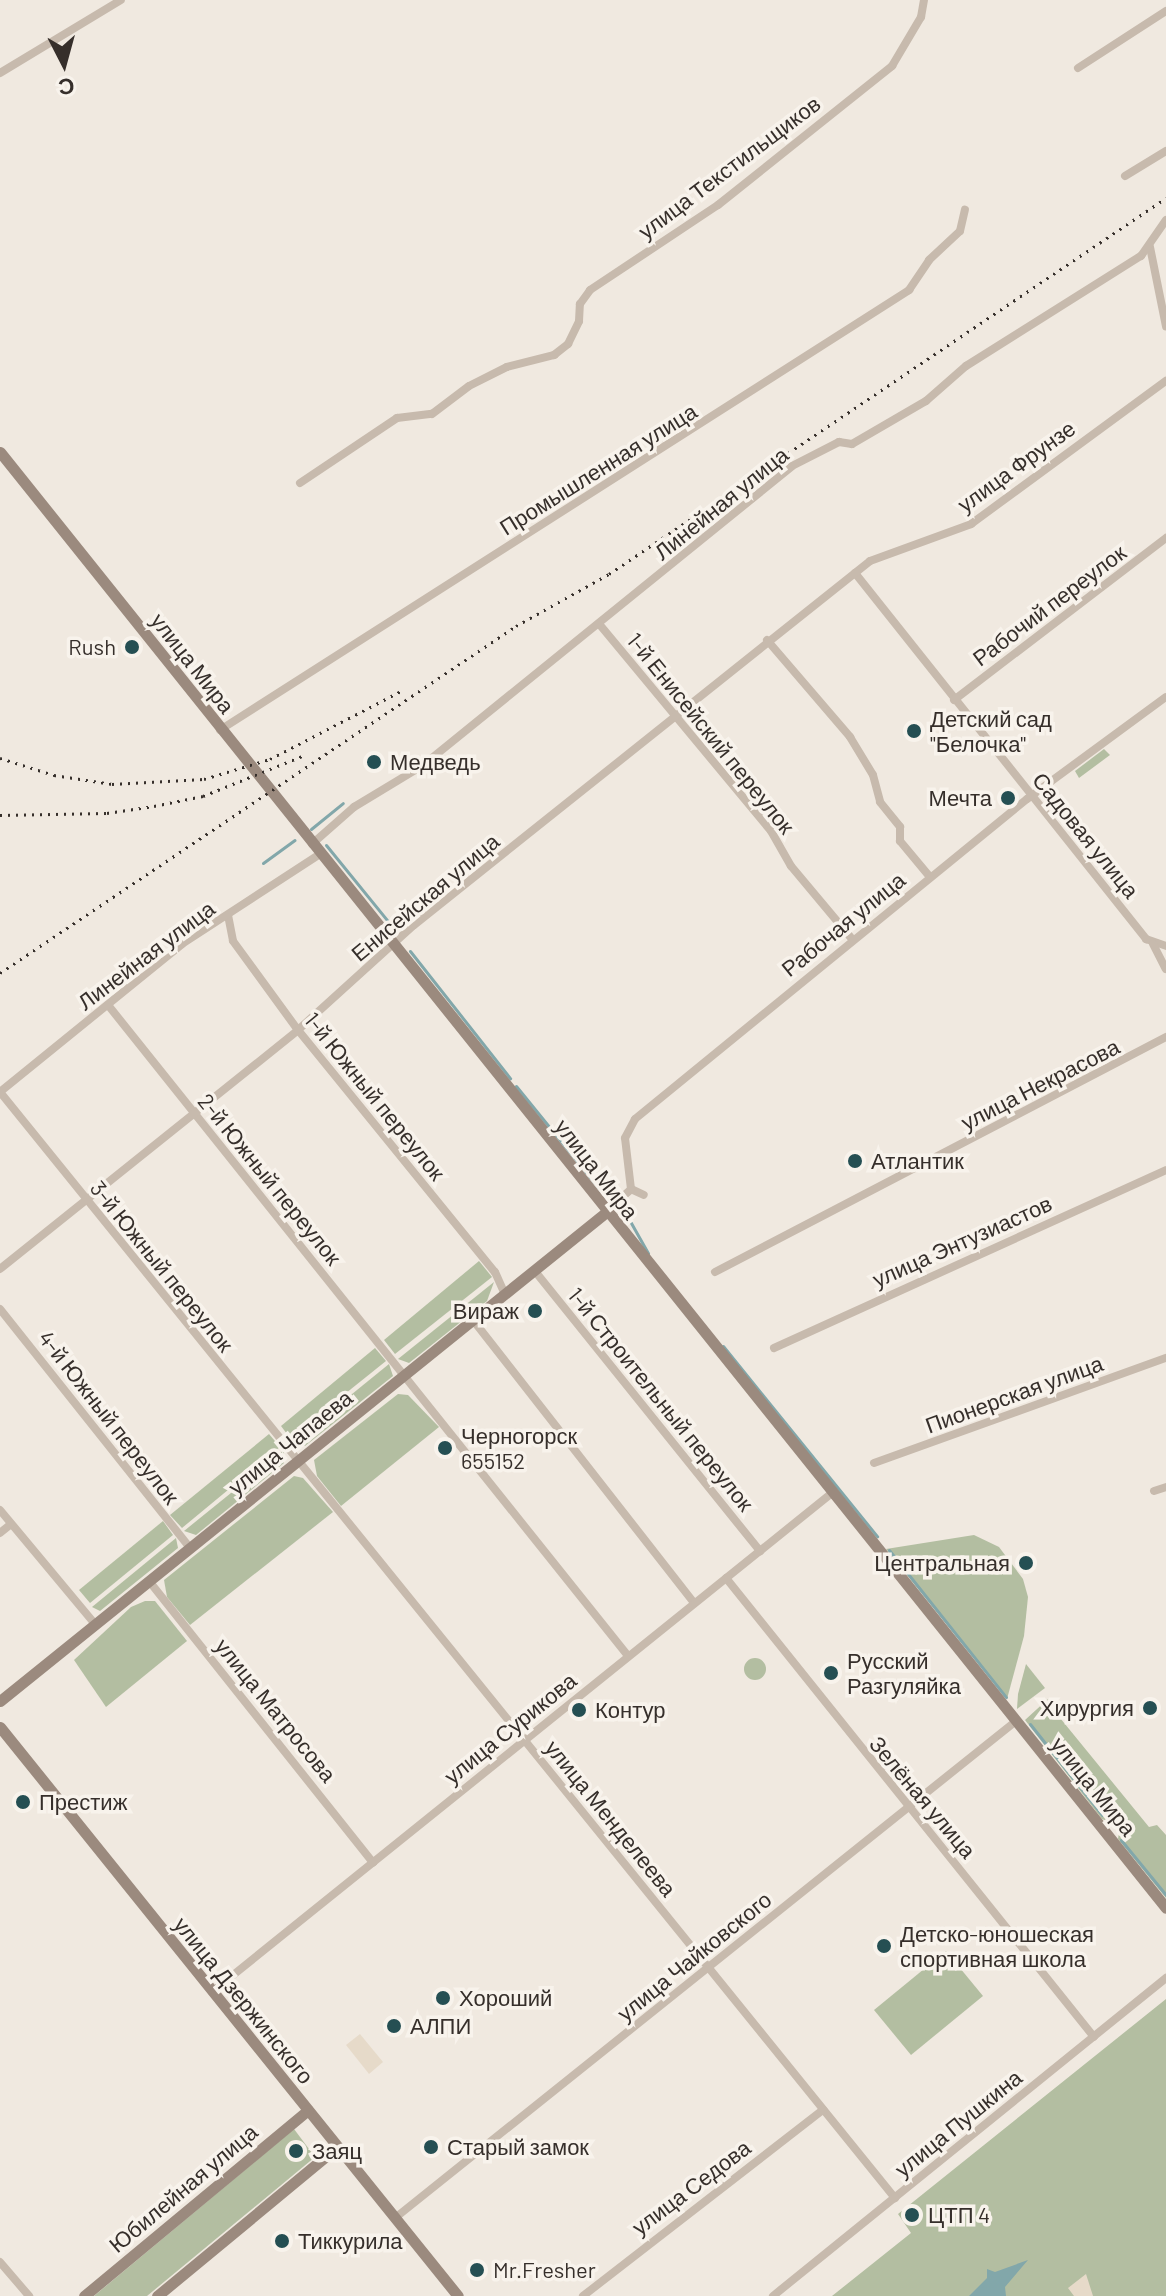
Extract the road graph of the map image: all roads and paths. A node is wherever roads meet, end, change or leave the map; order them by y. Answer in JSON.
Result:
{"nodes":[{"id":1,"x":121,"y":0,"type":"edge"},
{"id":2,"x":924,"y":0,"type":"edge"},
{"id":3,"x":1166,"y":11,"type":"edge"},
{"id":4,"x":1078,"y":68,"type":"dead end"},
{"id":5,"x":0,"y":73,"type":"edge"},
{"id":6,"x":1166,"y":151,"type":"edge"},
{"id":7,"x":1125,"y":176,"type":"dead end"},
{"id":8,"x":965,"y":210,"type":"dead end"},
{"id":9,"x":1166,"y":220,"type":"edge"},
{"id":10,"x":1162,"y":235,"type":"edge"},
{"id":11,"x":1150,"y":247,"type":"junction"},
{"id":12,"x":1166,"y":326,"type":"edge"},
{"id":13,"x":1166,"y":381,"type":"edge"},
{"id":14,"x":0,"y":452,"type":"edge"},
{"id":15,"x":300,"y":483,"type":"dead end"},
{"id":16,"x":1166,"y":538,"type":"edge"},
{"id":17,"x":876,"y":557,"type":"joint"},
{"id":18,"x":855,"y":573,"type":"junction"},
{"id":19,"x":600,"y":625,"type":"junction"},
{"id":20,"x":767,"y":640,"type":"junction"},
{"id":21,"x":1166,"y":697,"type":"edge"},
{"id":22,"x":954,"y":700,"type":"junction"},
{"id":23,"x":676,"y":715,"type":"junction"},
{"id":24,"x":220,"y":730,"type":"junction"},
{"id":25,"x":1034,"y":800,"type":"junction"},
{"id":26,"x":316,"y":849,"type":"junction"},
{"id":27,"x":930,"y":877,"type":"junction"},
{"id":28,"x":228,"y":915,"type":"junction"},
{"id":29,"x":852,"y":939,"type":"junction"},
{"id":30,"x":1153,"y":944,"type":"junction"},
{"id":31,"x":393,"y":945,"type":"junction"},
{"id":32,"x":1166,"y":946,"type":"edge"},
{"id":33,"x":1166,"y":969,"type":"edge"},
{"id":34,"x":108,"y":1005,"type":"junction"},
{"id":35,"x":298,"y":1030,"type":"junction"},
{"id":36,"x":1166,"y":1037,"type":"edge"},
{"id":37,"x":0,"y":1092,"type":"edge"},
{"id":38,"x":194,"y":1113,"type":"junction"},
{"id":39,"x":1166,"y":1170,"type":"edge"},
{"id":40,"x":631,"y":1189,"type":"junction"},
{"id":41,"x":644,"y":1195,"type":"dead end"},
{"id":42,"x":87,"y":1202,"type":"junction"},
{"id":43,"x":605,"y":1213,"type":"junction"},
{"id":44,"x":0,"y":1269,"type":"edge"},
{"id":45,"x":534,"y":1270,"type":"junction"},
{"id":46,"x":715,"y":1272,"type":"dead end"},
{"id":47,"x":505,"y":1294,"type":"junction"},
{"id":48,"x":0,"y":1309,"type":"edge"},
{"id":49,"x":473,"y":1320,"type":"junction"},
{"id":50,"x":774,"y":1348,"type":"dead end"},
{"id":51,"x":1166,"y":1358,"type":"edge"},
{"id":52,"x":403,"y":1376,"type":"junction"},
{"id":53,"x":299,"y":1460,"type":"junction"},
{"id":54,"x":874,"y":1463,"type":"dead end"},
{"id":55,"x":1166,"y":1487,"type":"edge"},
{"id":56,"x":1154,"y":1491,"type":"dead end"},
{"id":57,"x":832,"y":1493,"type":"junction"},
{"id":58,"x":0,"y":1510,"type":"edge"},
{"id":59,"x":11,"y":1524,"type":"junction"},
{"id":60,"x":0,"y":1533,"type":"edge"},
{"id":61,"x":190,"y":1548,"type":"junction"},
{"id":62,"x":760,"y":1551,"type":"junction"},
{"id":63,"x":726,"y":1578,"type":"junction"},
{"id":64,"x":149,"y":1581,"type":"junction"},
{"id":65,"x":694,"y":1603,"type":"junction"},
{"id":66,"x":95,"y":1624,"type":"junction"},
{"id":67,"x":628,"y":1656,"type":"junction"},
{"id":68,"x":0,"y":1701,"type":"edge"},
{"id":69,"x":1016,"y":1721,"type":"junction"},
{"id":70,"x":0,"y":1727,"type":"edge"},
{"id":71,"x":525,"y":1740,"type":"junction"},
{"id":72,"x":908,"y":1807,"type":"junction"},
{"id":73,"x":373,"y":1863,"type":"junction"},
{"id":74,"x":1166,"y":1908,"type":"edge"},
{"id":75,"x":708,"y":1968,"type":"junction"},
{"id":76,"x":1166,"y":1978,"type":"edge"},
{"id":77,"x":212,"y":1992,"type":"junction"},
{"id":78,"x":1094,"y":2037,"type":"junction"},
{"id":79,"x":308,"y":2110,"type":"junction"},
{"id":80,"x":823,"y":2110,"type":"junction"},
{"id":81,"x":337,"y":2147,"type":"junction"},
{"id":82,"x":895,"y":2198,"type":"junction"},
{"id":83,"x":395,"y":2218,"type":"junction"},
{"id":84,"x":0,"y":2262,"type":"edge"},
{"id":85,"x":29,"y":2296,"type":"edge"},
{"id":86,"x":84,"y":2296,"type":"edge"},
{"id":87,"x":157,"y":2296,"type":"edge"},
{"id":88,"x":458,"y":2296,"type":"edge"},
{"id":89,"x":583,"y":2296,"type":"edge"},
{"id":90,"x":773,"y":2296,"type":"edge"}],
"edges":[{"from":1,"to":5,"type":"street"},
{"from":2,"to":15,"type":"street","name":"улица Текстильщиков"},
{"from":3,"to":4,"type":"street"},
{"from":6,"to":7,"type":"street"},
{"from":8,"to":24,"type":"street","name":"Промышленная улица"},
{"from":9,"to":10,"type":"street","name":"Линейная улица"},
{"from":10,"to":11,"type":"street","name":"Линейная улица"},
{"from":11,"to":12,"type":"street"},
{"from":11,"to":19,"type":"street","name":"Линейная улица"},
{"from":13,"to":17,"type":"street","name":"улица Фрунзе"},
{"from":14,"to":24,"type":"main road","name":"улица Мира"},
{"from":16,"to":22,"type":"street","name":"Рабочий переулок"},
{"from":17,"to":18,"type":"street","name":"Енисейская улица"},
{"from":18,"to":20,"type":"street","name":"Енисейская улица"},
{"from":18,"to":22,"type":"street","name":"Садовая улица"},
{"from":19,"to":23,"type":"street","name":"1-й Енисейский переулок"},
{"from":19,"to":26,"type":"street","name":"Линейная улица"},
{"from":20,"to":23,"type":"street","name":"Енисейская улица"},
{"from":20,"to":27,"type":"street"},
{"from":21,"to":25,"type":"street","name":"Рабочая улица"},
{"from":22,"to":25,"type":"street","name":"Садовая улица"},
{"from":23,"to":29,"type":"street","name":"1-й Енисейский переулок"},
{"from":23,"to":31,"type":"street","name":"Енисейская улица"},
{"from":24,"to":26,"type":"main road","name":"улица Мира"},
{"from":25,"to":27,"type":"street","name":"Рабочая улица"},
{"from":25,"to":30,"type":"street","name":"Садовая улица"},
{"from":26,"to":28,"type":"street","name":"Линейная улица"},
{"from":26,"to":31,"type":"main road","name":"улица Мира"},
{"from":27,"to":29,"type":"street","name":"Рабочая улица"},
{"from":28,"to":34,"type":"street","name":"Линейная улица"},
{"from":28,"to":35,"type":"street","name":"1-й Южный переулок"},
{"from":29,"to":40,"type":"street","name":"Рабочая улица"},
{"from":30,"to":32,"type":"street"},
{"from":30,"to":33,"type":"street","name":"Садовая улица"},
{"from":31,"to":35,"type":"street","name":"Енисейская улица"},
{"from":31,"to":43,"type":"main road","name":"улица Мира"},
{"from":34,"to":37,"type":"street","name":"Линейная улица"},
{"from":34,"to":38,"type":"street","name":"2-й Южный переулок"},
{"from":35,"to":38,"type":"street","name":"Енисейская улица"},
{"from":35,"to":47,"type":"street","name":"1-й Южный переулок"},
{"from":36,"to":46,"type":"street","name":"улица Некрасова"},
{"from":37,"to":42,"type":"street","name":"3-й Южный переулок"},
{"from":38,"to":42,"type":"street","name":"Енисейская улица"},
{"from":38,"to":52,"type":"street","name":"2-й Южный переулок"},
{"from":39,"to":50,"type":"street","name":"улица Энтузиастов"},
{"from":40,"to":41,"type":"street"},
{"from":40,"to":43,"type":"street"},
{"from":42,"to":44,"type":"street","name":"Енисейская улица"},
{"from":42,"to":53,"type":"street","name":"3-й Южный переулок"},
{"from":43,"to":45,"type":"main road","name":"улица Чапаева"},
{"from":43,"to":57,"type":"main road","name":"улица Мира"},
{"from":45,"to":47,"type":"main road","name":"улица Чапаева"},
{"from":45,"to":62,"type":"street","name":"1-й Строительный переулок"},
{"from":47,"to":49,"type":"main road","name":"улица Чапаева"},
{"from":48,"to":61,"type":"street","name":"4-й Южный переулок"},
{"from":49,"to":52,"type":"main road","name":"улица Чапаева"},
{"from":49,"to":65,"type":"street"},
{"from":51,"to":54,"type":"street","name":"Пионерская улица"},
{"from":52,"to":53,"type":"main road","name":"улица Чапаева"},
{"from":52,"to":67,"type":"street","name":"2-й Южный переулок"},
{"from":53,"to":61,"type":"main road","name":"улица Чапаева"},
{"from":53,"to":71,"type":"street","name":"улица Менделеева"},
{"from":55,"to":56,"type":"street"},
{"from":57,"to":62,"type":"street","name":"улица Сурикова"},
{"from":57,"to":69,"type":"main road","name":"улица Мира"},
{"from":58,"to":59,"type":"street"},
{"from":59,"to":60,"type":"street"},
{"from":59,"to":66,"type":"street"},
{"from":61,"to":64,"type":"main road","name":"улица Чапаева"},
{"from":62,"to":63,"type":"street","name":"улица Сурикова"},
{"from":63,"to":65,"type":"street","name":"улица Сурикова"},
{"from":63,"to":72,"type":"street","name":"Зелёная улица"},
{"from":64,"to":66,"type":"main road","name":"улица Чапаева"},
{"from":64,"to":73,"type":"street","name":"улица Матросова"},
{"from":65,"to":67,"type":"street","name":"улица Сурикова"},
{"from":66,"to":68,"type":"main road","name":"улица Чапаева"},
{"from":67,"to":71,"type":"street","name":"улица Сурикова"},
{"from":69,"to":72,"type":"street","name":"улица Чайковского"},
{"from":69,"to":74,"type":"main road","name":"улица Мира"},
{"from":70,"to":77,"type":"main road","name":"улица Дзержинского"},
{"from":71,"to":73,"type":"street","name":"улица Сурикова"},
{"from":71,"to":75,"type":"street","name":"улица Менделеева"},
{"from":72,"to":75,"type":"street","name":"улица Чайковского"},
{"from":72,"to":78,"type":"street","name":"Зелёная улица"},
{"from":73,"to":77,"type":"street","name":"улица Сурикова"},
{"from":75,"to":80,"type":"street","name":"улица Менделеева"},
{"from":75,"to":83,"type":"street","name":"улица Чайковского"},
{"from":76,"to":78,"type":"street","name":"улица Пушкина"},
{"from":77,"to":79,"type":"main road","name":"улица Дзержинского"},
{"from":78,"to":82,"type":"street","name":"улица Пушкина"},
{"from":79,"to":81,"type":"main road","name":"улица Дзержинского"},
{"from":79,"to":86,"type":"main road","name":"Юбилейная улица"},
{"from":80,"to":82,"type":"street","name":"улица Менделеева"},
{"from":80,"to":89,"type":"street","name":"улица Седова"},
{"from":81,"to":83,"type":"main road","name":"улица Дзержинского"},
{"from":81,"to":87,"type":"main road"},
{"from":82,"to":90,"type":"street","name":"улица Пушкина"},
{"from":83,"to":88,"type":"main road","name":"улица Дзержинского"},
{"from":84,"to":85,"type":"street"}]}
